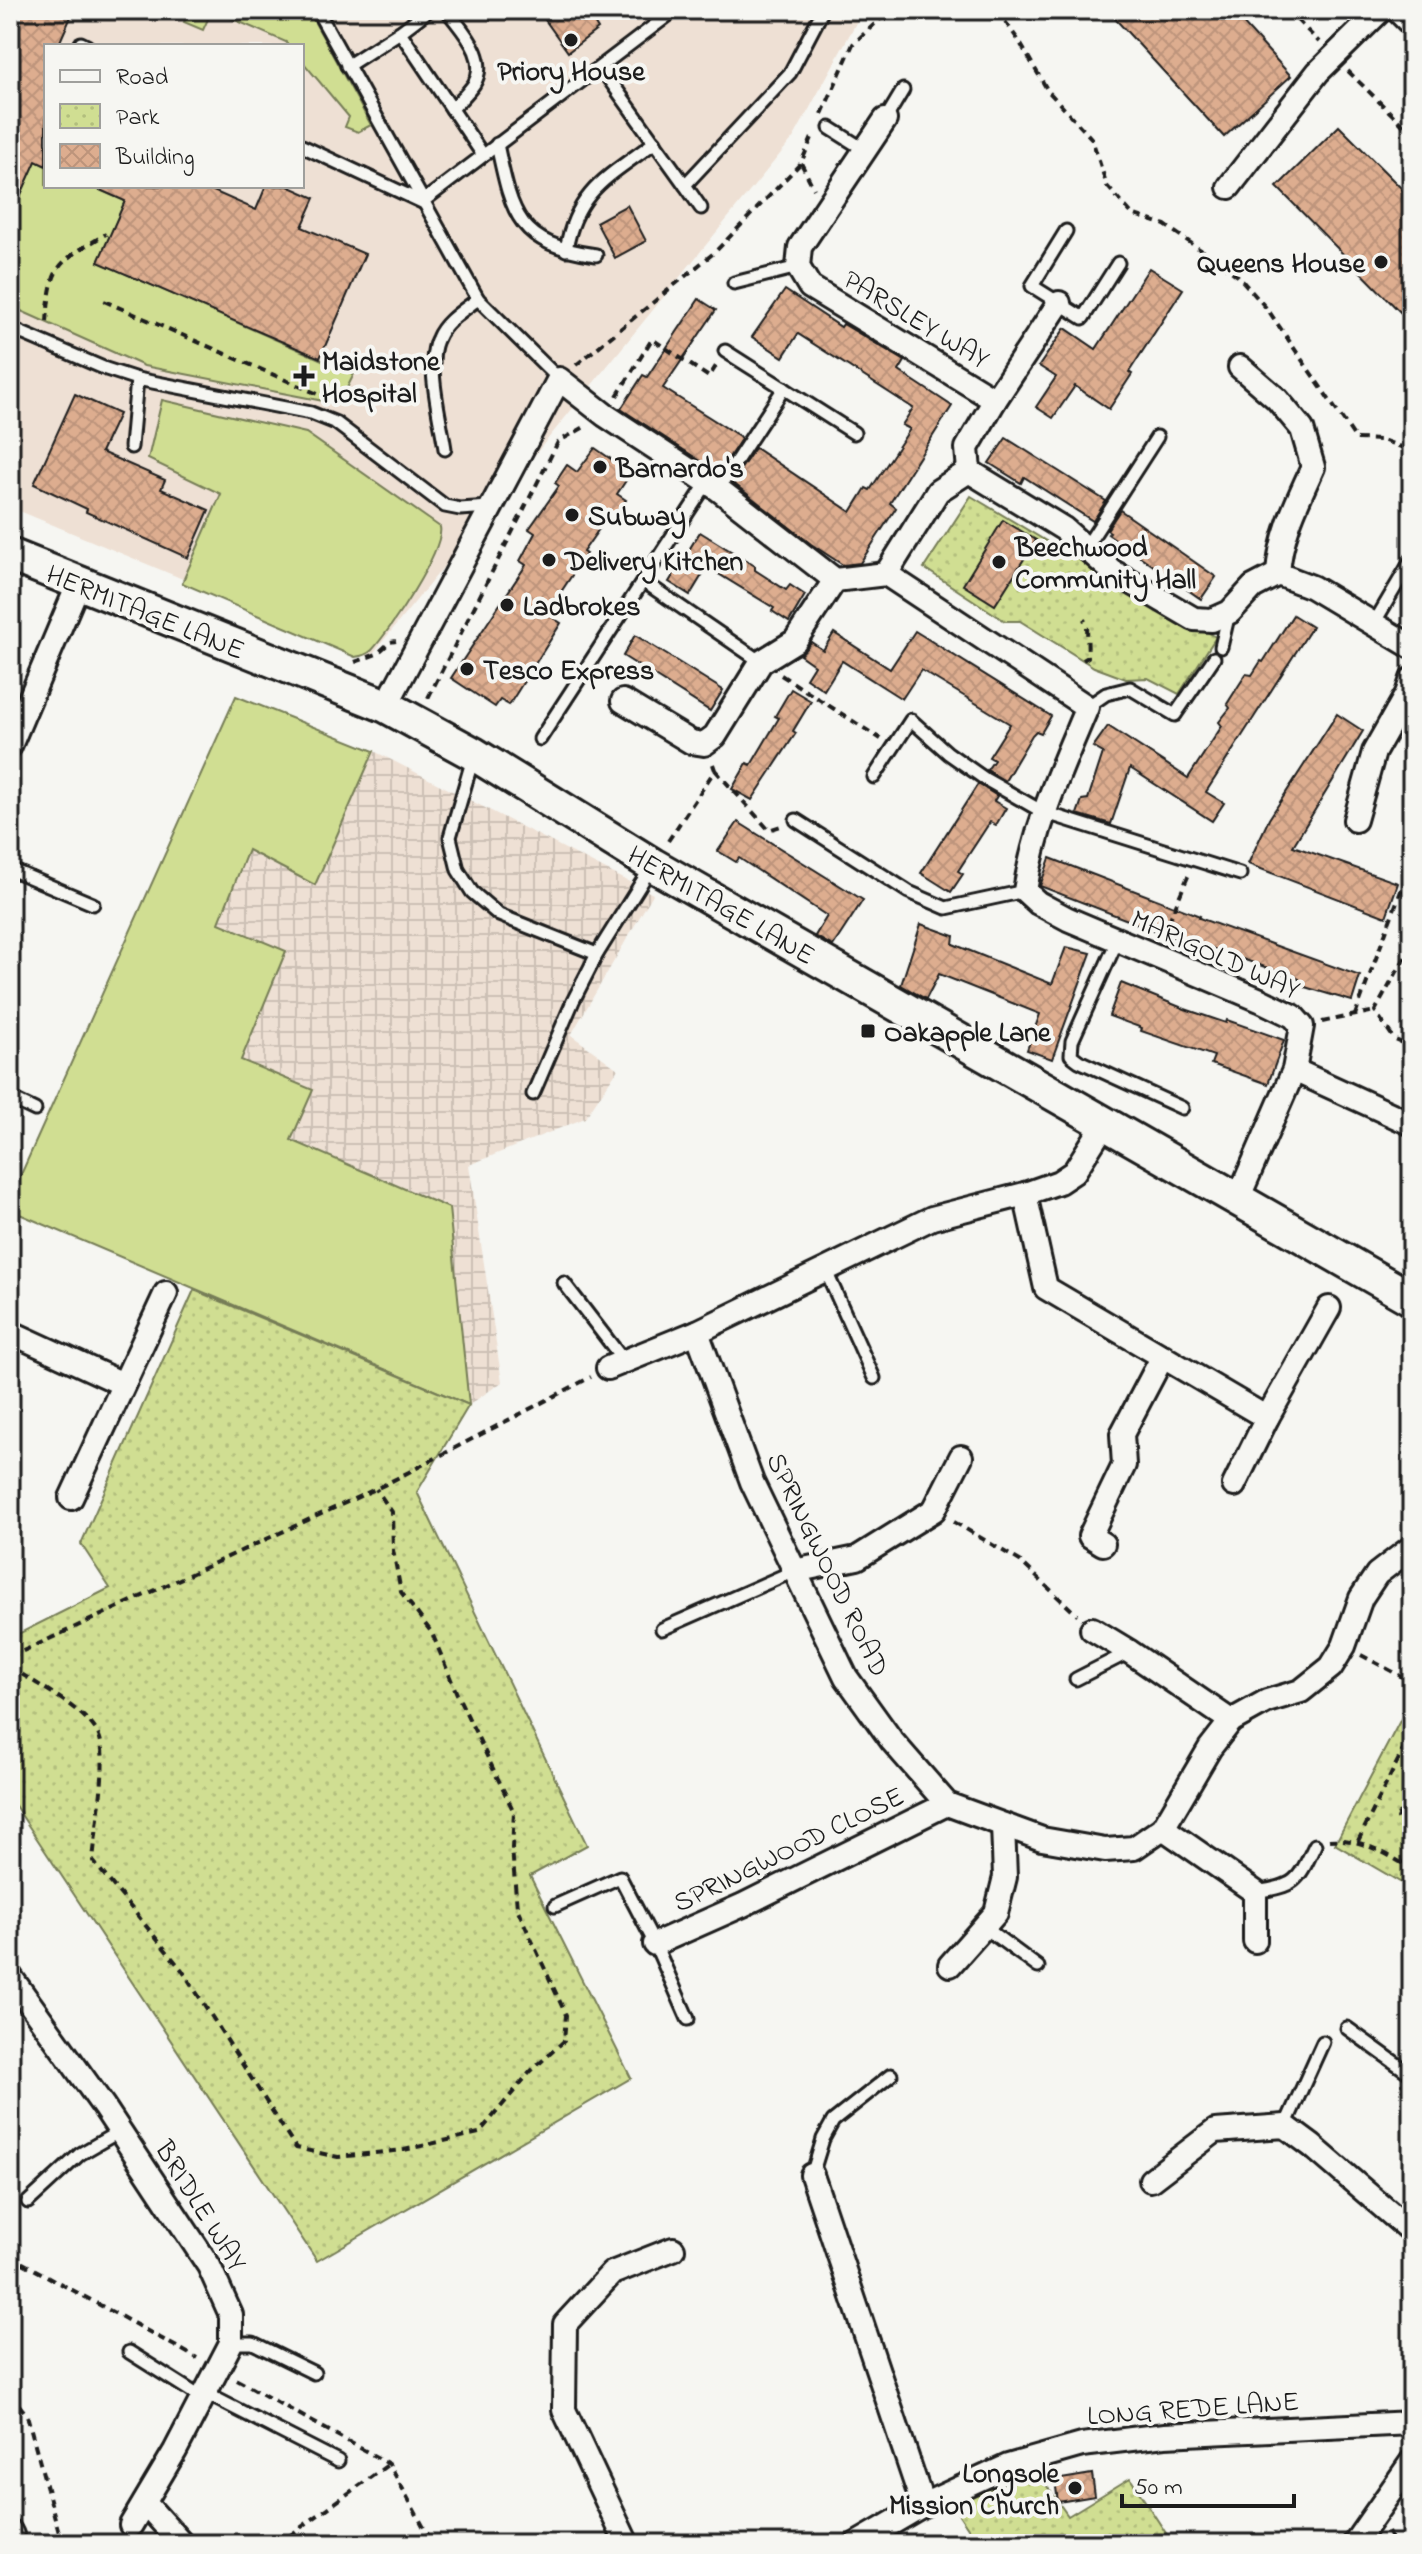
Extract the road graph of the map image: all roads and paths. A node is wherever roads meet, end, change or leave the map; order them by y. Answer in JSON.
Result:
{"nodes":[{"id":1,"x":317,"y":10,"type":"edge"},
{"id":2,"x":429,"y":10,"type":"edge"},
{"id":3,"x":447,"y":10,"type":"edge"},
{"id":4,"x":675,"y":10,"type":"edge"},
{"id":5,"x":823,"y":10,"type":"edge"},
{"id":6,"x":890,"y":10,"type":"edge"},
{"id":7,"x":997,"y":10,"type":"edge"},
{"id":8,"x":1381,"y":10,"type":"edge"},
{"id":9,"x":1397,"y":10,"type":"edge"},
{"id":10,"x":1412,"y":25,"type":"edge"},
{"id":11,"x":400,"y":32,"type":"junction"},
{"id":12,"x":347,"y":66,"type":"junction"},
{"id":13,"x":601,"y":68,"type":"junction"},
{"id":14,"x":903,"y":90,"type":"dead end"},
{"id":15,"x":452,"y":109,"type":"junction"},
{"id":16,"x":885,"y":120,"type":"joint"},
{"id":17,"x":830,"y":128,"type":"dead end"},
{"id":18,"x":655,"y":142,"type":"junction"},
{"id":19,"x":497,"y":144,"type":"junction"},
{"id":20,"x":304,"y":147,"type":"edge"},
{"id":21,"x":865,"y":150,"type":"junction"},
{"id":22,"x":483,"y":155,"type":"junction"},
{"id":23,"x":685,"y":185,"type":"junction"},
{"id":24,"x":1229,"y":187,"type":"dead end"},
{"id":25,"x":422,"y":202,"type":"junction"},
{"id":26,"x":701,"y":208,"type":"dead end"},
{"id":27,"x":1066,"y":231,"type":"dead end"},
{"id":28,"x":106,"y":234,"type":"dead end"},
{"id":29,"x":566,"y":250,"type":"junction"},
{"id":30,"x":596,"y":255,"type":"dead end"},
{"id":31,"x":1118,"y":263,"type":"dead end"},
{"id":32,"x":798,"y":267,"type":"junction"},
{"id":33,"x":734,"y":283,"type":"dead end"},
{"id":34,"x":478,"y":299,"type":"junction"},
{"id":35,"x":104,"y":301,"type":"dead end"},
{"id":36,"x":1059,"y":303,"type":"junction"},
{"id":37,"x":47,"y":322,"type":"dead end"},
{"id":38,"x":10,"y":328,"type":"edge"},
{"id":39,"x":725,"y":351,"type":"joint"},
{"id":40,"x":1240,"y":367,"type":"dead end"},
{"id":41,"x":137,"y":379,"type":"junction"},
{"id":42,"x":559,"y":379,"type":"junction"},
{"id":43,"x":784,"y":388,"type":"junction"},
{"id":44,"x":995,"y":400,"type":"junction"},
{"id":45,"x":339,"y":404,"type":"dead end"},
{"id":46,"x":605,"y":415,"type":"junction"},
{"id":47,"x":854,"y":433,"type":"dead end"},
{"id":48,"x":1157,"y":437,"type":"dead end"},
{"id":49,"x":131,"y":447,"type":"dead end"},
{"id":50,"x":445,"y":449,"type":"dead end"},
{"id":51,"x":1412,"y":451,"type":"edge"},
{"id":52,"x":969,"y":471,"type":"junction"},
{"id":53,"x":713,"y":486,"type":"junction"},
{"id":54,"x":492,"y":507,"type":"junction"},
{"id":55,"x":1086,"y":547,"type":"junction"},
{"id":56,"x":10,"y":555,"type":"edge"},
{"id":57,"x":1412,"y":559,"type":"edge"},
{"id":58,"x":886,"y":574,"type":"junction"},
{"id":59,"x":1278,"y":574,"type":"junction"},
{"id":60,"x":835,"y":580,"type":"junction"},
{"id":61,"x":643,"y":581,"type":"junction"},
{"id":62,"x":78,"y":585,"type":"junction"},
{"id":63,"x":1230,"y":612,"type":"junction"},
{"id":64,"x":1084,"y":619,"type":"dead end"},
{"id":65,"x":1373,"y":625,"type":"junction"},
{"id":66,"x":422,"y":638,"type":"junction"},
{"id":67,"x":1412,"y":647,"type":"edge"},
{"id":68,"x":1083,"y":660,"type":"dead end"},
{"id":69,"x":761,"y":662,"type":"junction"},
{"id":70,"x":346,"y":663,"type":"dead end"},
{"id":71,"x":1412,"y":679,"type":"edge"},
{"id":72,"x":623,"y":701,"type":"dead end"},
{"id":73,"x":386,"y":706,"type":"junction"},
{"id":74,"x":1087,"y":707,"type":"junction"},
{"id":75,"x":417,"y":721,"type":"junction"},
{"id":76,"x":540,"y":739,"type":"dead end"},
{"id":77,"x":704,"y":744,"type":"junction"},
{"id":78,"x":10,"y":746,"type":"edge"},
{"id":79,"x":894,"y":747,"type":"junction"},
{"id":80,"x":474,"y":754,"type":"junction"},
{"id":81,"x":715,"y":770,"type":"junction"},
{"id":82,"x":874,"y":777,"type":"dead end"},
{"id":83,"x":1043,"y":812,"type":"junction"},
{"id":84,"x":796,"y":820,"type":"joint"},
{"id":85,"x":1355,"y":820,"type":"dead end"},
{"id":86,"x":1195,"y":861,"type":"junction"},
{"id":87,"x":1412,"y":861,"type":"edge"},
{"id":88,"x":653,"y":865,"type":"junction"},
{"id":89,"x":10,"y":869,"type":"edge"},
{"id":90,"x":1240,"y":874,"type":"dead end"},
{"id":91,"x":1025,"y":891,"type":"junction"},
{"id":92,"x":93,"y":904,"type":"dead end"},
{"id":93,"x":1117,"y":941,"type":"junction"},
{"id":94,"x":1412,"y":945,"type":"edge"},
{"id":95,"x":597,"y":954,"type":"junction"},
{"id":96,"x":1154,"y":956,"type":"junction"},
{"id":97,"x":1375,"y":1011,"type":"junction"},
{"id":98,"x":1355,"y":1015,"type":"junction"},
{"id":99,"x":1302,"y":1026,"type":"junction"},
{"id":100,"x":1412,"y":1047,"type":"edge"},
{"id":101,"x":1294,"y":1070,"type":"junction"},
{"id":102,"x":533,"y":1094,"type":"dead end"},
{"id":103,"x":10,"y":1098,"type":"edge"},
{"id":104,"x":1182,"y":1108,"type":"dead end"},
{"id":105,"x":35,"y":1110,"type":"dead end"},
{"id":106,"x":1105,"y":1123,"type":"junction"},
{"id":107,"x":1412,"y":1124,"type":"edge"},
{"id":108,"x":1025,"y":1194,"type":"junction"},
{"id":109,"x":1237,"y":1201,"type":"junction"},
{"id":110,"x":825,"y":1268,"type":"junction"},
{"id":111,"x":564,"y":1283,"type":"dead end"},
{"id":112,"x":166,"y":1293,"type":"dead end"},
{"id":113,"x":1412,"y":1299,"type":"edge"},
{"id":114,"x":1329,"y":1308,"type":"dead end"},
{"id":115,"x":10,"y":1332,"type":"edge"},
{"id":116,"x":697,"y":1332,"type":"junction"},
{"id":117,"x":1163,"y":1356,"type":"junction"},
{"id":118,"x":616,"y":1365,"type":"junction"},
{"id":119,"x":874,"y":1378,"type":"dead end"},
{"id":120,"x":123,"y":1384,"type":"junction"},
{"id":121,"x":1267,"y":1418,"type":"junction"},
{"id":122,"x":961,"y":1457,"type":"dead end"},
{"id":123,"x":1234,"y":1485,"type":"dead end"},
{"id":124,"x":379,"y":1487,"type":"junction"},
{"id":125,"x":71,"y":1498,"type":"dead end"},
{"id":126,"x":934,"y":1510,"type":"junction"},
{"id":127,"x":1103,"y":1544,"type":"dead end"},
{"id":128,"x":1412,"y":1547,"type":"edge"},
{"id":129,"x":794,"y":1571,"type":"junction"},
{"id":130,"x":662,"y":1629,"type":"dead end"},
{"id":131,"x":1092,"y":1629,"type":"joint"},
{"id":132,"x":1130,"y":1652,"type":"junction"},
{"id":133,"x":10,"y":1657,"type":"edge"},
{"id":134,"x":10,"y":1667,"type":"edge"},
{"id":135,"x":1385,"y":1667,"type":"dead end"},
{"id":136,"x":1076,"y":1679,"type":"dead end"},
{"id":137,"x":1412,"y":1682,"type":"edge"},
{"id":138,"x":1231,"y":1721,"type":"junction"},
{"id":139,"x":1412,"y":1732,"type":"edge"},
{"id":140,"x":1412,"y":1786,"type":"edge"},
{"id":141,"x":947,"y":1804,"type":"junction"},
{"id":142,"x":1003,"y":1825,"type":"junction"},
{"id":143,"x":1163,"y":1828,"type":"junction"},
{"id":144,"x":1358,"y":1841,"type":"junction"},
{"id":145,"x":1315,"y":1845,"type":"joint"},
{"id":146,"x":1412,"y":1845,"type":"edge"},
{"id":147,"x":1403,"y":1864,"type":"junction"},
{"id":148,"x":1412,"y":1869,"type":"edge"},
{"id":149,"x":1255,"y":1892,"type":"junction"},
{"id":150,"x":555,"y":1906,"type":"dead end"},
{"id":151,"x":984,"y":1927,"type":"junction"},
{"id":152,"x":1255,"y":1941,"type":"dead end"},
{"id":153,"x":655,"y":1944,"type":"junction"},
{"id":154,"x":950,"y":1965,"type":"dead end"},
{"id":155,"x":1038,"y":1967,"type":"dead end"},
{"id":156,"x":10,"y":1976,"type":"edge"},
{"id":157,"x":688,"y":2019,"type":"dead end"},
{"id":158,"x":1347,"y":2028,"type":"dead end"},
{"id":159,"x":1323,"y":2042,"type":"dead end"},
{"id":160,"x":891,"y":2075,"type":"dead end"},
{"id":161,"x":1412,"y":2075,"type":"edge"},
{"id":162,"x":1285,"y":2126,"type":"junction"},
{"id":163,"x":120,"y":2131,"type":"junction"},
{"id":164,"x":812,"y":2175,"type":"joint"},
{"id":165,"x":1151,"y":2180,"type":"dead end"},
{"id":166,"x":28,"y":2202,"type":"dead end"},
{"id":167,"x":1412,"y":2232,"type":"edge"},
{"id":168,"x":673,"y":2249,"type":"dead end"},
{"id":169,"x":231,"y":2343,"type":"junction"},
{"id":170,"x":129,"y":2352,"type":"dead end"},
{"id":171,"x":314,"y":2373,"type":"dead end"},
{"id":172,"x":10,"y":2394,"type":"edge"},
{"id":173,"x":204,"y":2395,"type":"junction"},
{"id":174,"x":1412,"y":2423,"type":"edge"},
{"id":175,"x":338,"y":2461,"type":"dead end"},
{"id":176,"x":1412,"y":2461,"type":"edge"},
{"id":177,"x":145,"y":2503,"type":"junction"},
{"id":178,"x":923,"y":2505,"type":"junction"},
{"id":179,"x":131,"y":2525,"type":"dead end"},
{"id":180,"x":62,"y":2544,"type":"edge"},
{"id":181,"x":182,"y":2544,"type":"edge"},
{"id":182,"x":278,"y":2544,"type":"edge"},
{"id":183,"x":433,"y":2544,"type":"edge"},
{"id":184,"x":627,"y":2544,"type":"edge"},
{"id":185,"x":856,"y":2544,"type":"edge"},
{"id":186,"x":1354,"y":2544,"type":"edge"}],
"edges":[{"from":1,"to":12,"type":"lane"},
{"from":2,"to":11,"type":"lane"},
{"from":3,"to":15,"type":"lane"},
{"from":4,"to":13,"type":"lane"},
{"from":5,"to":23,"type":"lane"},
{"from":6,"to":42,"type":"path"},
{"from":7,"to":51,"type":"path"},
{"from":8,"to":24,"type":"street"},
{"from":9,"to":10,"type":"street"},
{"from":11,"to":12,"type":"lane"},
{"from":11,"to":15,"type":"lane"},
{"from":12,"to":25,"type":"lane"},
{"from":13,"to":18,"type":"lane"},
{"from":13,"to":19,"type":"lane"},
{"from":14,"to":16,"type":"lane"},
{"from":15,"to":22,"type":"lane"},
{"from":16,"to":21,"type":"street"},
{"from":17,"to":21,"type":"lane"},
{"from":18,"to":23,"type":"lane"},
{"from":18,"to":29,"type":"lane"},
{"from":19,"to":22,"type":"lane"},
{"from":19,"to":29,"type":"lane"},
{"from":20,"to":25,"type":"lane"},
{"from":21,"to":32,"type":"street"},
{"from":22,"to":25,"type":"lane"},
{"from":23,"to":26,"type":"lane"},
{"from":25,"to":34,"type":"lane"},
{"from":27,"to":36,"type":"lane"},
{"from":28,"to":37,"type":"path"},
{"from":29,"to":30,"type":"lane"},
{"from":31,"to":36,"type":"lane"},
{"from":32,"to":33,"type":"lane"},
{"from":32,"to":44,"type":"street","name":"PARSLEY WAY"},
{"from":34,"to":42,"type":"lane"},
{"from":34,"to":50,"type":"lane"},
{"from":35,"to":45,"type":"path"},
{"from":36,"to":44,"type":"street"},
{"from":38,"to":41,"type":"lane"},
{"from":39,"to":43,"type":"lane"},
{"from":39,"to":46,"type":"path"},
{"from":40,"to":59,"type":"street"},
{"from":41,"to":49,"type":"lane"},
{"from":41,"to":54,"type":"lane"},
{"from":42,"to":46,"type":"street"},
{"from":42,"to":54,"type":"street"},
{"from":43,"to":47,"type":"lane"},
{"from":43,"to":53,"type":"lane"},
{"from":44,"to":52,"type":"street","name":"PARSLEY WAY"},
{"from":46,"to":53,"type":"street"},
{"from":46,"to":75,"type":"path"},
{"from":48,"to":55,"type":"lane"},
{"from":52,"to":55,"type":"street"},
{"from":52,"to":58,"type":"street"},
{"from":53,"to":60,"type":"street"},
{"from":53,"to":61,"type":"lane"},
{"from":54,"to":66,"type":"street"},
{"from":55,"to":63,"type":"street"},
{"from":56,"to":62,"type":"main road","name":"HERMITAGE LANE"},
{"from":57,"to":65,"type":"lane"},
{"from":58,"to":60,"type":"street"},
{"from":58,"to":74,"type":"street"},
{"from":59,"to":63,"type":"street"},
{"from":59,"to":65,"type":"street"},
{"from":60,"to":69,"type":"street"},
{"from":61,"to":69,"type":"lane"},
{"from":61,"to":76,"type":"lane"},
{"from":62,"to":73,"type":"main road","name":"HERMITAGE LANE"},
{"from":62,"to":78,"type":"street"},
{"from":63,"to":74,"type":"lane"},
{"from":64,"to":68,"type":"path"},
{"from":65,"to":67,"type":"street"},
{"from":66,"to":70,"type":"path"},
{"from":66,"to":73,"type":"street"},
{"from":69,"to":77,"type":"street"},
{"from":69,"to":79,"type":"path"},
{"from":71,"to":85,"type":"street"},
{"from":72,"to":77,"type":"street"},
{"from":73,"to":75,"type":"main road","name":"HERMITAGE LANE"},
{"from":74,"to":83,"type":"street"},
{"from":75,"to":80,"type":"main road","name":"HERMITAGE LANE"},
{"from":77,"to":81,"type":"path"},
{"from":79,"to":82,"type":"lane"},
{"from":79,"to":83,"type":"lane"},
{"from":80,"to":88,"type":"main road","name":"HERMITAGE LANE"},
{"from":80,"to":95,"type":"lane"},
{"from":81,"to":84,"type":"path"},
{"from":81,"to":88,"type":"path"},
{"from":83,"to":86,"type":"lane"},
{"from":83,"to":91,"type":"street"},
{"from":84,"to":91,"type":"lane"},
{"from":86,"to":90,"type":"lane"},
{"from":86,"to":96,"type":"path"},
{"from":87,"to":98,"type":"path"},
{"from":88,"to":95,"type":"lane"},
{"from":88,"to":106,"type":"main road","name":"HERMITAGE LANE"},
{"from":89,"to":92,"type":"lane"},
{"from":91,"to":93,"type":"street","name":"MARIGOLD WAY"},
{"from":93,"to":96,"type":"street","name":"MARIGOLD WAY"},
{"from":93,"to":104,"type":"lane"},
{"from":94,"to":97,"type":"path"},
{"from":95,"to":102,"type":"lane"},
{"from":96,"to":99,"type":"street","name":"MARIGOLD WAY"},
{"from":97,"to":98,"type":"path"},
{"from":97,"to":100,"type":"path"},
{"from":98,"to":99,"type":"path"},
{"from":99,"to":101,"type":"street","name":"MARIGOLD WAY"},
{"from":101,"to":107,"type":"street"},
{"from":101,"to":109,"type":"street","name":"MARIGOLD WAY"},
{"from":103,"to":105,"type":"lane"},
{"from":106,"to":108,"type":"street"},
{"from":106,"to":109,"type":"main road","name":"HERMITAGE LANE"},
{"from":108,"to":110,"type":"street"},
{"from":108,"to":117,"type":"street"},
{"from":109,"to":113,"type":"main road","name":"HERMITAGE LANE"},
{"from":110,"to":116,"type":"street"},
{"from":110,"to":119,"type":"lane"},
{"from":111,"to":118,"type":"lane"},
{"from":112,"to":120,"type":"street"},
{"from":114,"to":121,"type":"street"},
{"from":115,"to":120,"type":"street"},
{"from":116,"to":118,"type":"street"},
{"from":116,"to":129,"type":"street","name":"SPRINGWOOD ROAD"},
{"from":117,"to":121,"type":"street"},
{"from":117,"to":127,"type":"street"},
{"from":118,"to":124,"type":"path"},
{"from":120,"to":125,"type":"street"},
{"from":121,"to":123,"type":"street"},
{"from":122,"to":126,"type":"street"},
{"from":124,"to":133,"type":"path"},
{"from":124,"to":134,"type":"path"},
{"from":126,"to":129,"type":"street"},
{"from":126,"to":131,"type":"path"},
{"from":128,"to":138,"type":"street","name":"SPRINGWOOD ROAD"},
{"from":129,"to":130,"type":"lane"},
{"from":129,"to":141,"type":"street","name":"SPRINGWOOD ROAD"},
{"from":131,"to":132,"type":"street"},
{"from":132,"to":136,"type":"lane"},
{"from":132,"to":138,"type":"street"},
{"from":135,"to":137,"type":"path"},
{"from":138,"to":143,"type":"street","name":"SPRINGWOOD ROAD"},
{"from":139,"to":144,"type":"path"},
{"from":140,"to":146,"type":"path"},
{"from":141,"to":142,"type":"street","name":"SPRINGWOOD ROAD"},
{"from":141,"to":153,"type":"street","name":"SPRINGWOOD CLOSE"},
{"from":142,"to":143,"type":"street","name":"SPRINGWOOD ROAD"},
{"from":142,"to":151,"type":"street"},
{"from":143,"to":149,"type":"street"},
{"from":144,"to":145,"type":"path"},
{"from":144,"to":147,"type":"path"},
{"from":145,"to":149,"type":"lane"},
{"from":146,"to":147,"type":"path"},
{"from":147,"to":148,"type":"path"},
{"from":149,"to":152,"type":"street"},
{"from":150,"to":153,"type":"lane"},
{"from":151,"to":154,"type":"street"},
{"from":151,"to":155,"type":"lane"},
{"from":153,"to":157,"type":"lane"},
{"from":156,"to":163,"type":"street","name":"BRIDLE WAY"},
{"from":158,"to":161,"type":"lane"},
{"from":159,"to":162,"type":"lane"},
{"from":160,"to":164,"type":"lane"},
{"from":162,"to":165,"type":"street"},
{"from":162,"to":167,"type":"street"},
{"from":163,"to":166,"type":"lane"},
{"from":163,"to":169,"type":"street","name":"BRIDLE WAY"},
{"from":164,"to":178,"type":"street"},
{"from":168,"to":184,"type":"street"},
{"from":169,"to":171,"type":"lane"},
{"from":169,"to":173,"type":"street"},
{"from":170,"to":173,"type":"lane"},
{"from":172,"to":180,"type":"path"},
{"from":173,"to":175,"type":"lane"},
{"from":173,"to":177,"type":"street"},
{"from":174,"to":178,"type":"street","name":"LONG REDE LANE"},
{"from":176,"to":186,"type":"street"},
{"from":177,"to":179,"type":"street"},
{"from":177,"to":181,"type":"street"},
{"from":178,"to":185,"type":"street","name":"LONG REDE LANE"},
{"from":182,"to":183,"type":"path"}]}
